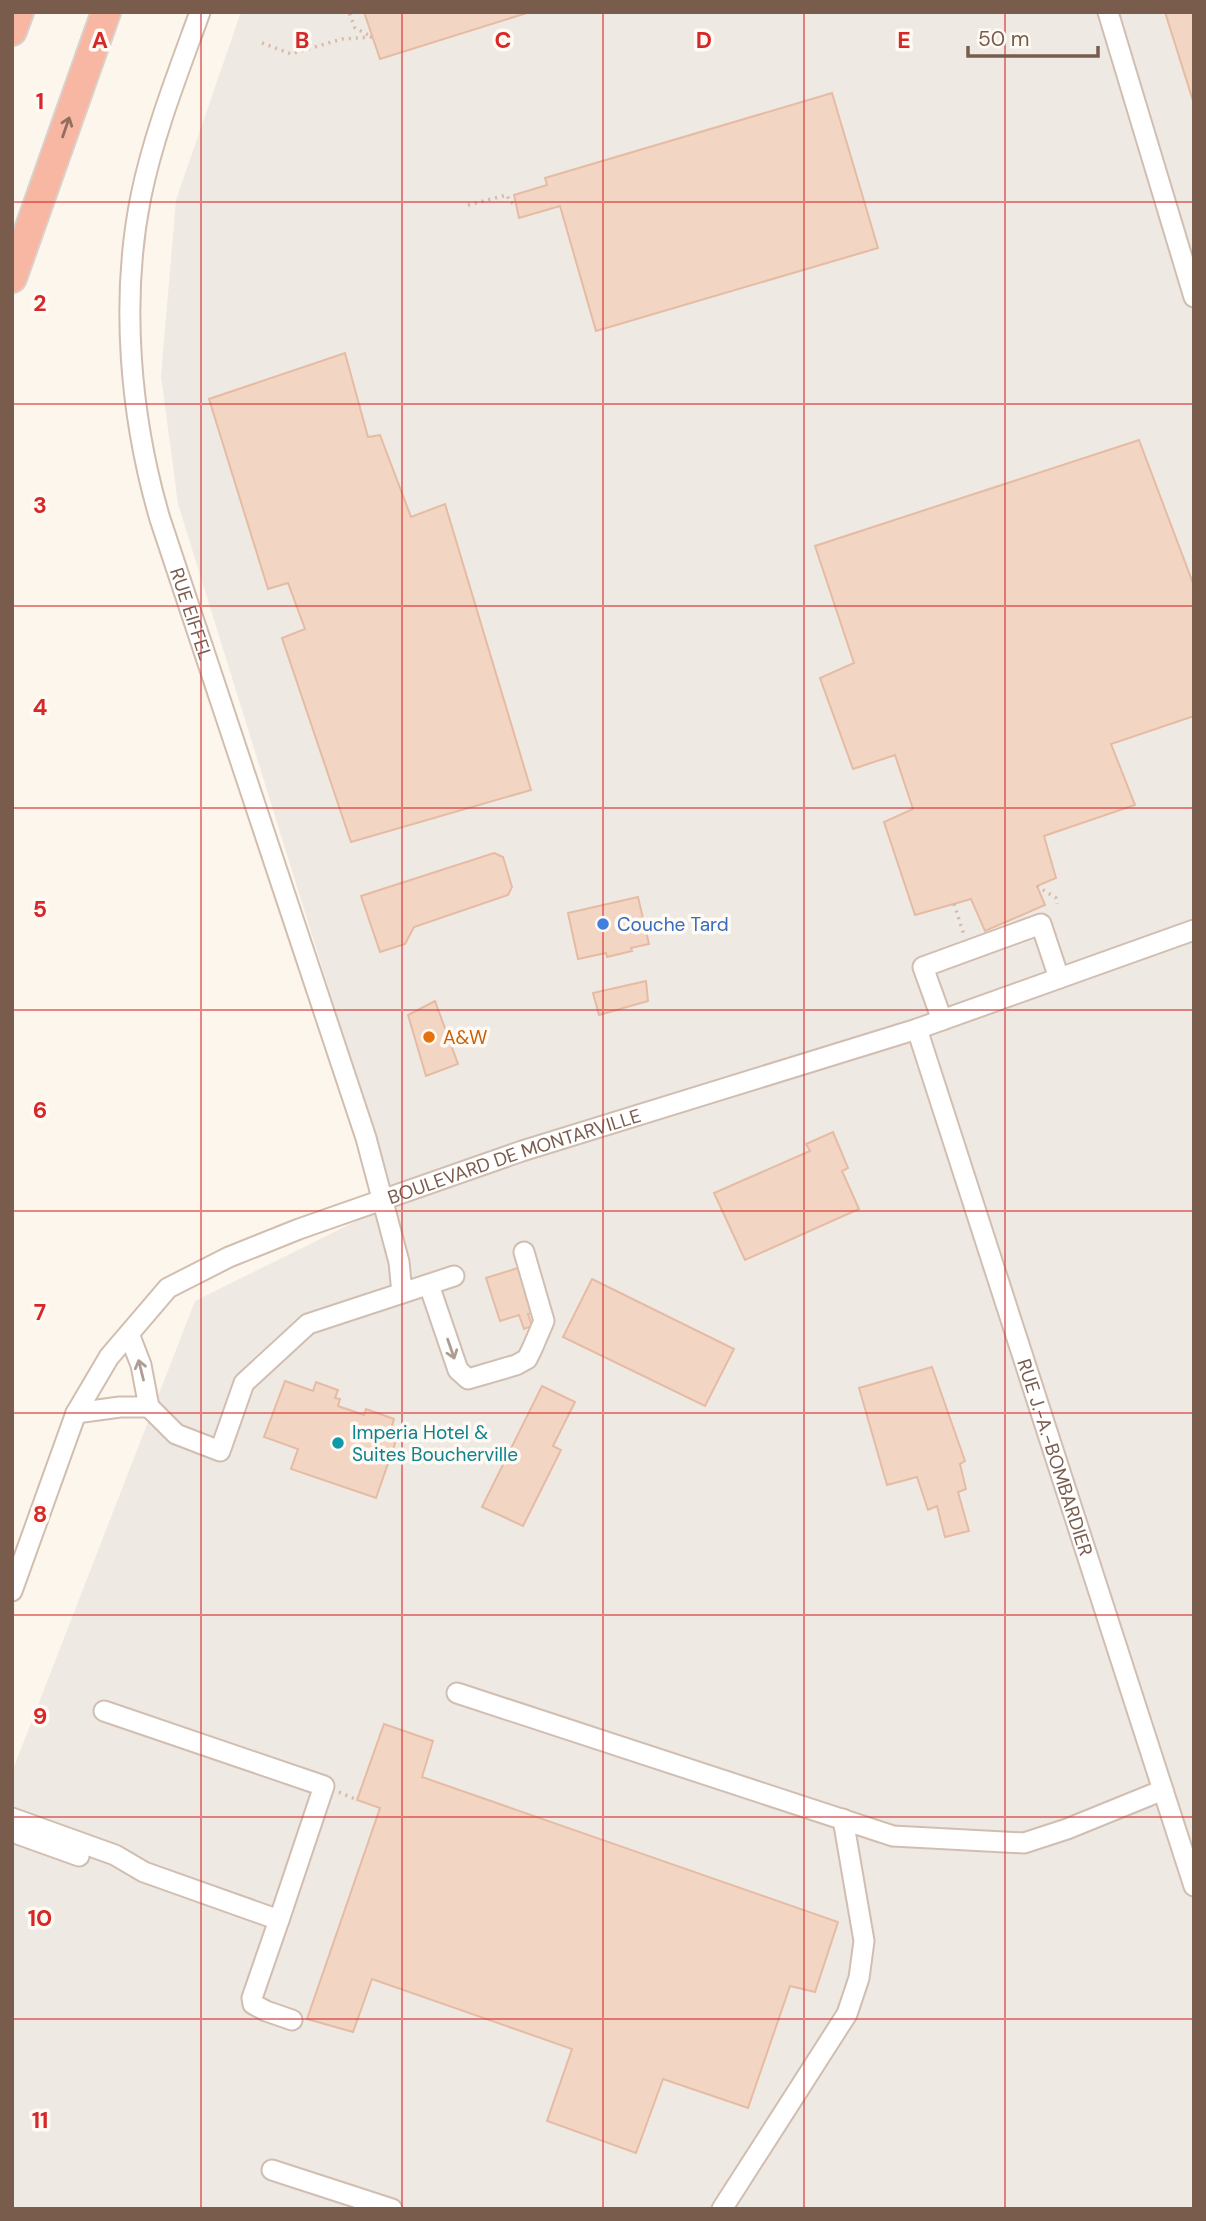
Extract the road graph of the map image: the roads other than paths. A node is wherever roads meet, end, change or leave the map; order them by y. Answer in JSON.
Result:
{"nodes":[{"id":1,"x":19,"y":12,"type":"edge"},
{"id":2,"x":106,"y":12,"type":"edge"},
{"id":3,"x":200,"y":12,"type":"edge"},
{"id":4,"x":1108,"y":12,"type":"edge"},
{"id":5,"x":12,"y":31,"type":"edge"},
{"id":6,"x":12,"y":278,"type":"edge"},
{"id":7,"x":1194,"y":297,"type":"edge"},
{"id":8,"x":1194,"y":930,"type":"edge"},
{"id":9,"x":1059,"y":978,"type":"junction"},
{"id":10,"x":942,"y":1020,"type":"junction"},
{"id":11,"x":917,"y":1029,"type":"junction"},
{"id":12,"x":382,"y":1202,"type":"junction"},
{"id":13,"x":524,"y":1252,"type":"dead end"},
{"id":14,"x":454,"y":1276,"type":"dead end"},
{"id":15,"x":429,"y":1285,"type":"junction"},
{"id":16,"x":402,"y":1293,"type":"junction"},
{"id":17,"x":129,"y":1334,"type":"junction"},
{"id":18,"x":149,"y":1407,"type":"junction"},
{"id":19,"x":76,"y":1413,"type":"junction"},
{"id":20,"x":12,"y":1591,"type":"edge"},
{"id":21,"x":457,"y":1693,"type":"dead end"},
{"id":22,"x":104,"y":1710,"type":"dead end"},
{"id":23,"x":1163,"y":1790,"type":"junction"},
{"id":24,"x":12,"y":1818,"type":"edge"},
{"id":25,"x":843,"y":1819,"type":"junction"},
{"id":26,"x":12,"y":1832,"type":"edge"},
{"id":27,"x":144,"y":1872,"type":"junction"},
{"id":28,"x":1194,"y":1886,"type":"edge"},
{"id":29,"x":279,"y":1920,"type":"junction"},
{"id":30,"x":292,"y":2020,"type":"dead end"},
{"id":31,"x":272,"y":2170,"type":"dead end"},
{"id":32,"x":392,"y":2209,"type":"edge"},
{"id":33,"x":722,"y":2209,"type":"edge"}],
"edges":[{"from":1,"to":5,"type":"highway"},
{"from":6,"to":2,"type":"highway","one_way":true},
{"from":3,"to":12,"type":"street","name":"RUE EIFFEL"},
{"from":4,"to":7,"type":"street"},
{"from":8,"to":9,"type":"street","name":"BOULEVARD DE MONTARVILLE"},
{"from":9,"to":10,"type":"street","name":"BOULEVARD DE MONTARVILLE"},
{"from":9,"to":10,"type":"street"},
{"from":10,"to":11,"type":"street","name":"BOULEVARD DE MONTARVILLE"},
{"from":11,"to":12,"type":"street","name":"BOULEVARD DE MONTARVILLE"},
{"from":11,"to":23,"type":"street","name":"RUE J.-A.-BOMBARDIER"},
{"from":12,"to":16,"type":"street","name":"RUE EIFFEL"},
{"from":12,"to":17,"type":"street","name":"BOULEVARD DE MONTARVILLE"},
{"from":15,"to":13,"type":"street","one_way":true},
{"from":14,"to":15,"type":"street"},
{"from":15,"to":16,"type":"street"},
{"from":16,"to":18,"type":"street"},
{"from":18,"to":17,"type":"street","one_way":true},
{"from":17,"to":19,"type":"street","name":"BOULEVARD DE MONTARVILLE"},
{"from":18,"to":19,"type":"street"},
{"from":19,"to":20,"type":"street","name":"BOULEVARD DE MONTARVILLE"},
{"from":21,"to":25,"type":"street"},
{"from":22,"to":29,"type":"street"},
{"from":23,"to":25,"type":"street"},
{"from":23,"to":28,"type":"street","name":"RUE J.-A.-BOMBARDIER"},
{"from":24,"to":27,"type":"street"},
{"from":25,"to":33,"type":"street"},
{"from":26,"to":27,"type":"street"},
{"from":27,"to":29,"type":"street"},
{"from":29,"to":30,"type":"street"},
{"from":31,"to":32,"type":"street"}]}
